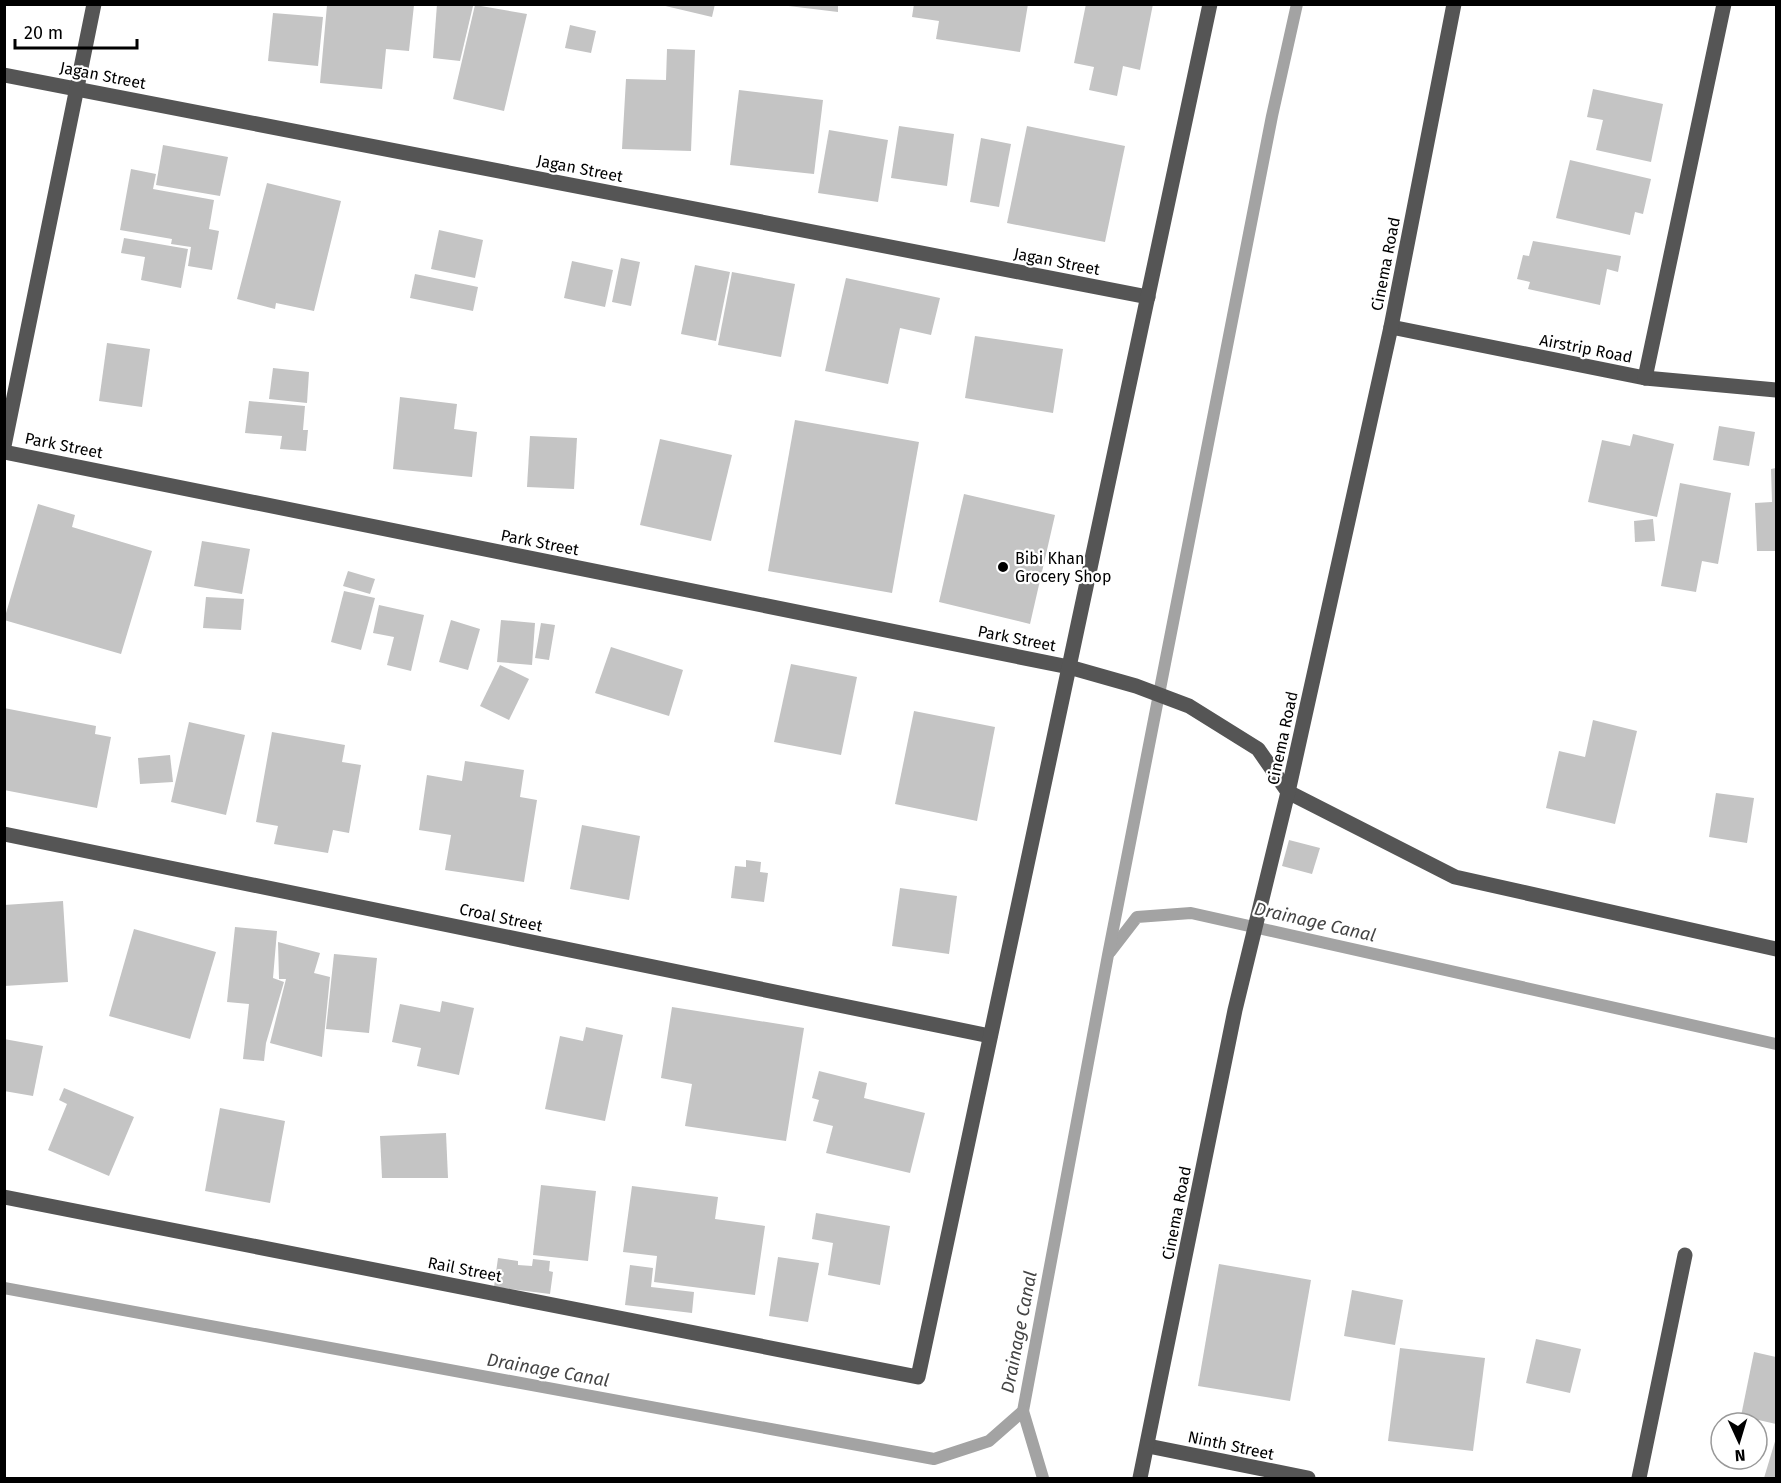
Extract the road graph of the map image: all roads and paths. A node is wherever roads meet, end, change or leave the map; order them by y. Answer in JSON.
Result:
{"nodes":[{"id":1,"x":94,"y":4,"type":"edge"},
{"id":2,"x":1210,"y":4,"type":"edge"},
{"id":3,"x":1454,"y":4,"type":"edge"},
{"id":4,"x":1724,"y":4,"type":"edge"},
{"id":5,"x":4,"y":75,"type":"edge"},
{"id":6,"x":77,"y":88,"type":"junction"},
{"id":7,"x":1148,"y":297,"type":"junction"},
{"id":8,"x":1391,"y":327,"type":"junction"},
{"id":9,"x":1645,"y":378,"type":"junction"},
{"id":10,"x":1776,"y":390,"type":"edge"},
{"id":11,"x":4,"y":446,"type":"edge"},
{"id":12,"x":4,"y":452,"type":"edge"},
{"id":13,"x":1069,"y":667,"type":"junction"},
{"id":14,"x":1288,"y":792,"type":"junction"},
{"id":15,"x":4,"y":834,"type":"edge"},
{"id":16,"x":1776,"y":949,"type":"edge"},
{"id":17,"x":990,"y":1036,"type":"junction"},
{"id":18,"x":4,"y":1197,"type":"edge"},
{"id":19,"x":1685,"y":1255,"type":"dead end"},
{"id":20,"x":1148,"y":1446,"type":"junction"},
{"id":21,"x":1140,"y":1479,"type":"edge"},
{"id":22,"x":1308,"y":1479,"type":"edge"},
{"id":23,"x":1639,"y":1479,"type":"edge"}],
"edges":[{"from":1,"to":6,"type":"street"},
{"from":2,"to":7,"type":"street"},
{"from":3,"to":8,"type":"street","name":"Cinema Road"},
{"from":4,"to":9,"type":"street"},
{"from":5,"to":6,"type":"street","name":"Jagan Street"},
{"from":6,"to":7,"type":"street","name":"Jagan Street"},
{"from":6,"to":11,"type":"street"},
{"from":7,"to":13,"type":"street"},
{"from":8,"to":9,"type":"street","name":"Airstrip Road"},
{"from":8,"to":14,"type":"street","name":"Cinema Road"},
{"from":9,"to":10,"type":"street","name":"Airstrip Road"},
{"from":12,"to":13,"type":"street","name":"Park Street"},
{"from":13,"to":14,"type":"street","name":"Park Street"},
{"from":13,"to":17,"type":"street"},
{"from":14,"to":16,"type":"street"},
{"from":14,"to":20,"type":"street","name":"Cinema Road"},
{"from":15,"to":17,"type":"street","name":"Croal Street"},
{"from":17,"to":18,"type":"street","name":"Rail Street"},
{"from":19,"to":23,"type":"street"},
{"from":20,"to":21,"type":"street","name":"Cinema Road"},
{"from":20,"to":22,"type":"street","name":"Ninth Street"}]}
